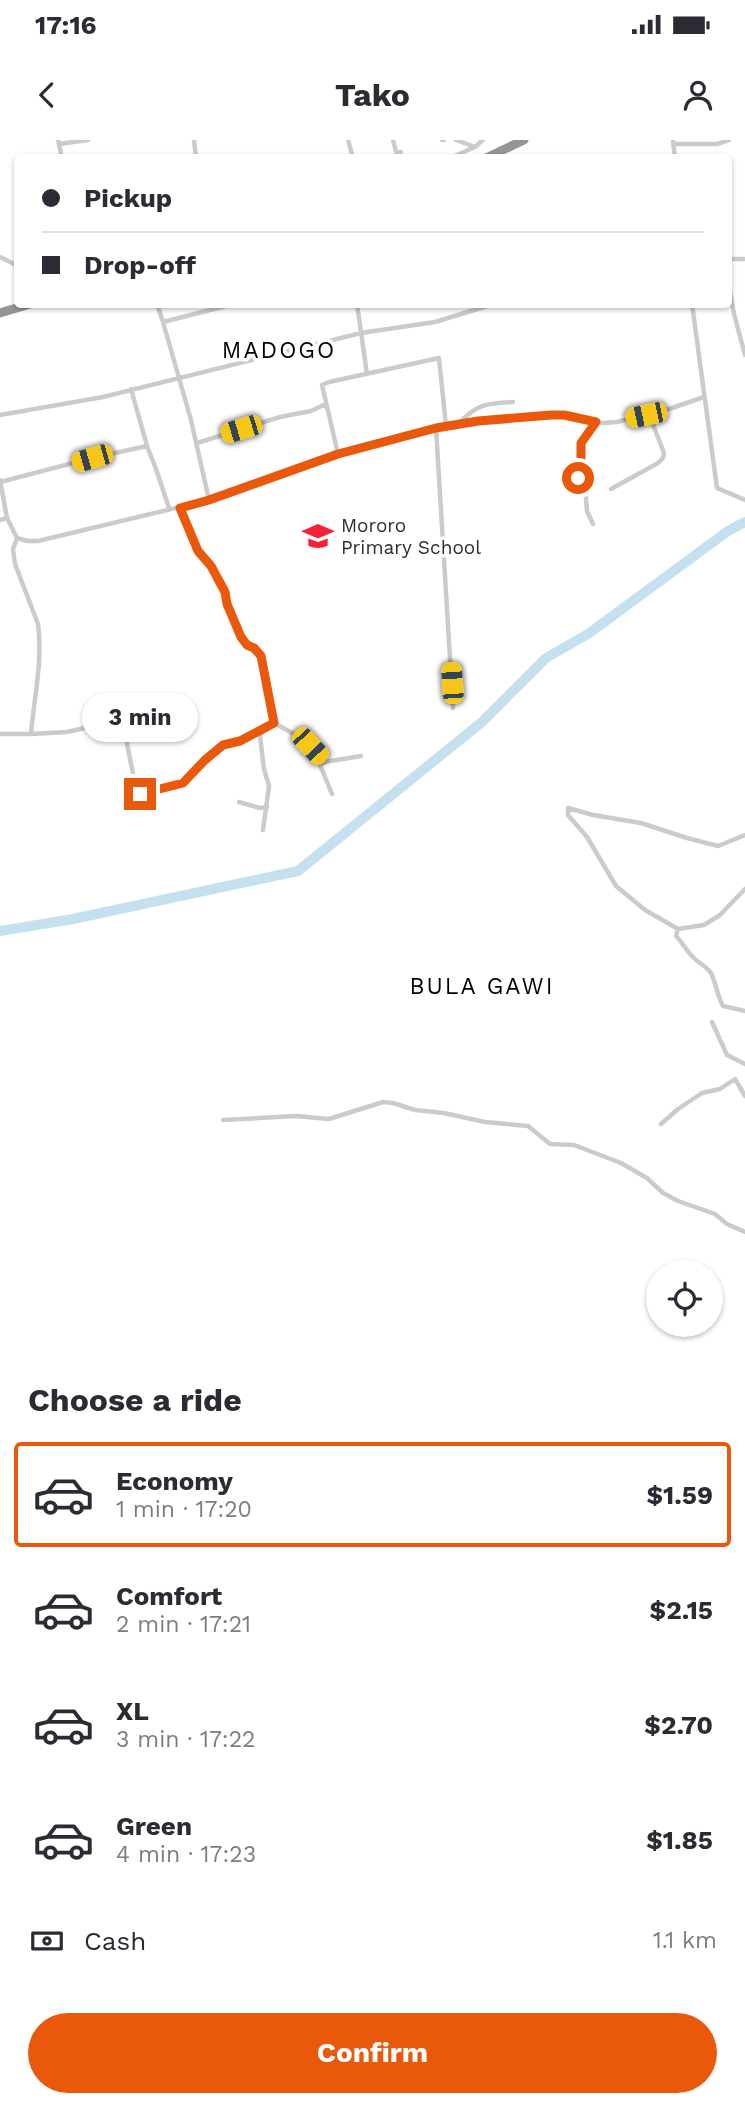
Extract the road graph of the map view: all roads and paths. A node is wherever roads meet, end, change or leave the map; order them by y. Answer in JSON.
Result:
{"nodes":[{"id":1,"x":88,"y":140,"type":"edge"},
{"id":2,"x":393,"y":140,"type":"edge"},
{"id":3,"x":456,"y":140,"type":"edge"},
{"id":4,"x":483,"y":140,"type":"edge"},
{"id":5,"x":524,"y":140,"type":"edge"},
{"id":6,"x":729,"y":140,"type":"edge"},
{"id":7,"x":58,"y":142,"type":"edge"},
{"id":8,"x":673,"y":142,"type":"edge"},
{"id":9,"x":475,"y":147,"type":"junction"},
{"id":10,"x":401,"y":152,"type":"dead end"},
{"id":11,"x":459,"y":154,"type":"edge"},
{"id":12,"x":494,"y":154,"type":"edge"},
{"id":13,"x":732,"y":303,"type":"edge"},
{"id":14,"x":159,"y":308,"type":"edge"},
{"id":15,"x":217,"y":308,"type":"edge"},
{"id":16,"x":358,"y":308,"type":"edge"},
{"id":17,"x":481,"y":308,"type":"edge"},
{"id":18,"x":693,"y":308,"type":"edge"},
{"id":19,"x":163,"y":322,"type":"junction"},
{"id":20,"x":361,"y":333,"type":"junction"},
{"id":21,"x":745,"y":355,"type":"edge"},
{"id":22,"x":367,"y":374,"type":"junction"},
{"id":23,"x":180,"y":378,"type":"junction"},
{"id":24,"x":131,"y":389,"type":"junction"},
{"id":25,"x":704,"y":397,"type":"junction"},
{"id":26,"x":513,"y":402,"type":"dead end"},
{"id":27,"x":326,"y":404,"type":"junction"},
{"id":28,"x":649,"y":414,"type":"junction"},
{"id":29,"x":0,"y":415,"type":"edge"},
{"id":30,"x":596,"y":422,"type":"junction"},
{"id":31,"x":457,"y":425,"type":"junction"},
{"id":32,"x":446,"y":426,"type":"junction"},
{"id":33,"x":436,"y":428,"type":"junction"},
{"id":34,"x":197,"y":443,"type":"junction"},
{"id":35,"x":146,"y":446,"type":"junction"},
{"id":36,"x":338,"y":454,"type":"junction"},
{"id":37,"x":0,"y":481,"type":"edge"},
{"id":38,"x":611,"y":489,"type":"dead end"},
{"id":39,"x":209,"y":500,"type":"junction"},
{"id":40,"x":745,"y":500,"type":"edge"},
{"id":41,"x":169,"y":508,"type":"junction"},
{"id":42,"x":180,"y":508,"type":"junction"},
{"id":43,"x":7,"y":518,"type":"junction"},
{"id":44,"x":0,"y":520,"type":"edge"},
{"id":45,"x":593,"y":524,"type":"dead end"},
{"id":46,"x":17,"y":538,"type":"junction"},
{"id":47,"x":453,"y":708,"type":"dead end"},
{"id":48,"x":274,"y":723,"type":"junction"},
{"id":49,"x":264,"y":728,"type":"junction"},
{"id":50,"x":0,"y":734,"type":"edge"},
{"id":51,"x":31,"y":734,"type":"junction"},
{"id":52,"x":361,"y":756,"type":"dead end"},
{"id":53,"x":325,"y":762,"type":"junction"},
{"id":54,"x":332,"y":794,"type":"dead end"},
{"id":55,"x":239,"y":802,"type":"dead end"},
{"id":56,"x":267,"y":807,"type":"junction"},
{"id":57,"x":263,"y":830,"type":"dead end"},
{"id":58,"x":745,"y":835,"type":"edge"},
{"id":59,"x":745,"y":889,"type":"edge"},
{"id":60,"x":678,"y":929,"type":"junction"},
{"id":61,"x":745,"y":1011,"type":"edge"},
{"id":62,"x":712,"y":1022,"type":"dead end"},
{"id":63,"x":745,"y":1064,"type":"edge"},
{"id":64,"x":745,"y":1096,"type":"edge"},
{"id":65,"x":223,"y":1120,"type":"dead end"},
{"id":66,"x":661,"y":1124,"type":"dead end"},
{"id":67,"x":745,"y":1231,"type":"edge"}],
"edges":[{"from":1,"to":7,"type":"street"},
{"from":2,"to":10,"type":"street"},
{"from":3,"to":9,"type":"street"},
{"from":4,"to":9,"type":"street"},
{"from":5,"to":12,"type":"highway"},
{"from":6,"to":8,"type":"street"},
{"from":9,"to":11,"type":"street"},
{"from":13,"to":21,"type":"street"},
{"from":14,"to":19,"type":"street"},
{"from":15,"to":19,"type":"street"},
{"from":16,"to":20,"type":"street"},
{"from":17,"to":20,"type":"street"},
{"from":18,"to":25,"type":"street"},
{"from":19,"to":23,"type":"street"},
{"from":20,"to":22,"type":"street"},
{"from":20,"to":23,"type":"street"},
{"from":22,"to":27,"type":"street"},
{"from":22,"to":32,"type":"street"},
{"from":23,"to":24,"type":"street"},
{"from":23,"to":34,"type":"street"},
{"from":24,"to":29,"type":"street"},
{"from":24,"to":35,"type":"street"},
{"from":25,"to":28,"type":"street"},
{"from":25,"to":40,"type":"street"},
{"from":26,"to":31,"type":"street"},
{"from":27,"to":34,"type":"street"},
{"from":27,"to":36,"type":"street"},
{"from":28,"to":30,"type":"street"},
{"from":28,"to":38,"type":"street"},
{"from":30,"to":31,"type":"street"},
{"from":30,"to":45,"type":"street"},
{"from":31,"to":32,"type":"street"},
{"from":32,"to":33,"type":"street"},
{"from":33,"to":36,"type":"street"},
{"from":33,"to":47,"type":"street"},
{"from":34,"to":39,"type":"street"},
{"from":35,"to":37,"type":"street"},
{"from":35,"to":41,"type":"street"},
{"from":36,"to":39,"type":"street"},
{"from":37,"to":43,"type":"street"},
{"from":39,"to":42,"type":"street"},
{"from":41,"to":42,"type":"street"},
{"from":41,"to":46,"type":"street"},
{"from":42,"to":48,"type":"street"},
{"from":43,"to":44,"type":"street"},
{"from":43,"to":46,"type":"street"},
{"from":46,"to":51,"type":"street"},
{"from":48,"to":49,"type":"street"},
{"from":48,"to":53,"type":"street"},
{"from":49,"to":51,"type":"street"},
{"from":49,"to":56,"type":"street"},
{"from":50,"to":51,"type":"street"},
{"from":52,"to":53,"type":"street"},
{"from":53,"to":54,"type":"street"},
{"from":55,"to":56,"type":"street"},
{"from":56,"to":57,"type":"street"},
{"from":58,"to":60,"type":"street"},
{"from":59,"to":60,"type":"street"},
{"from":60,"to":61,"type":"street"},
{"from":62,"to":63,"type":"street"},
{"from":64,"to":66,"type":"street"},
{"from":65,"to":67,"type":"street"}]}
